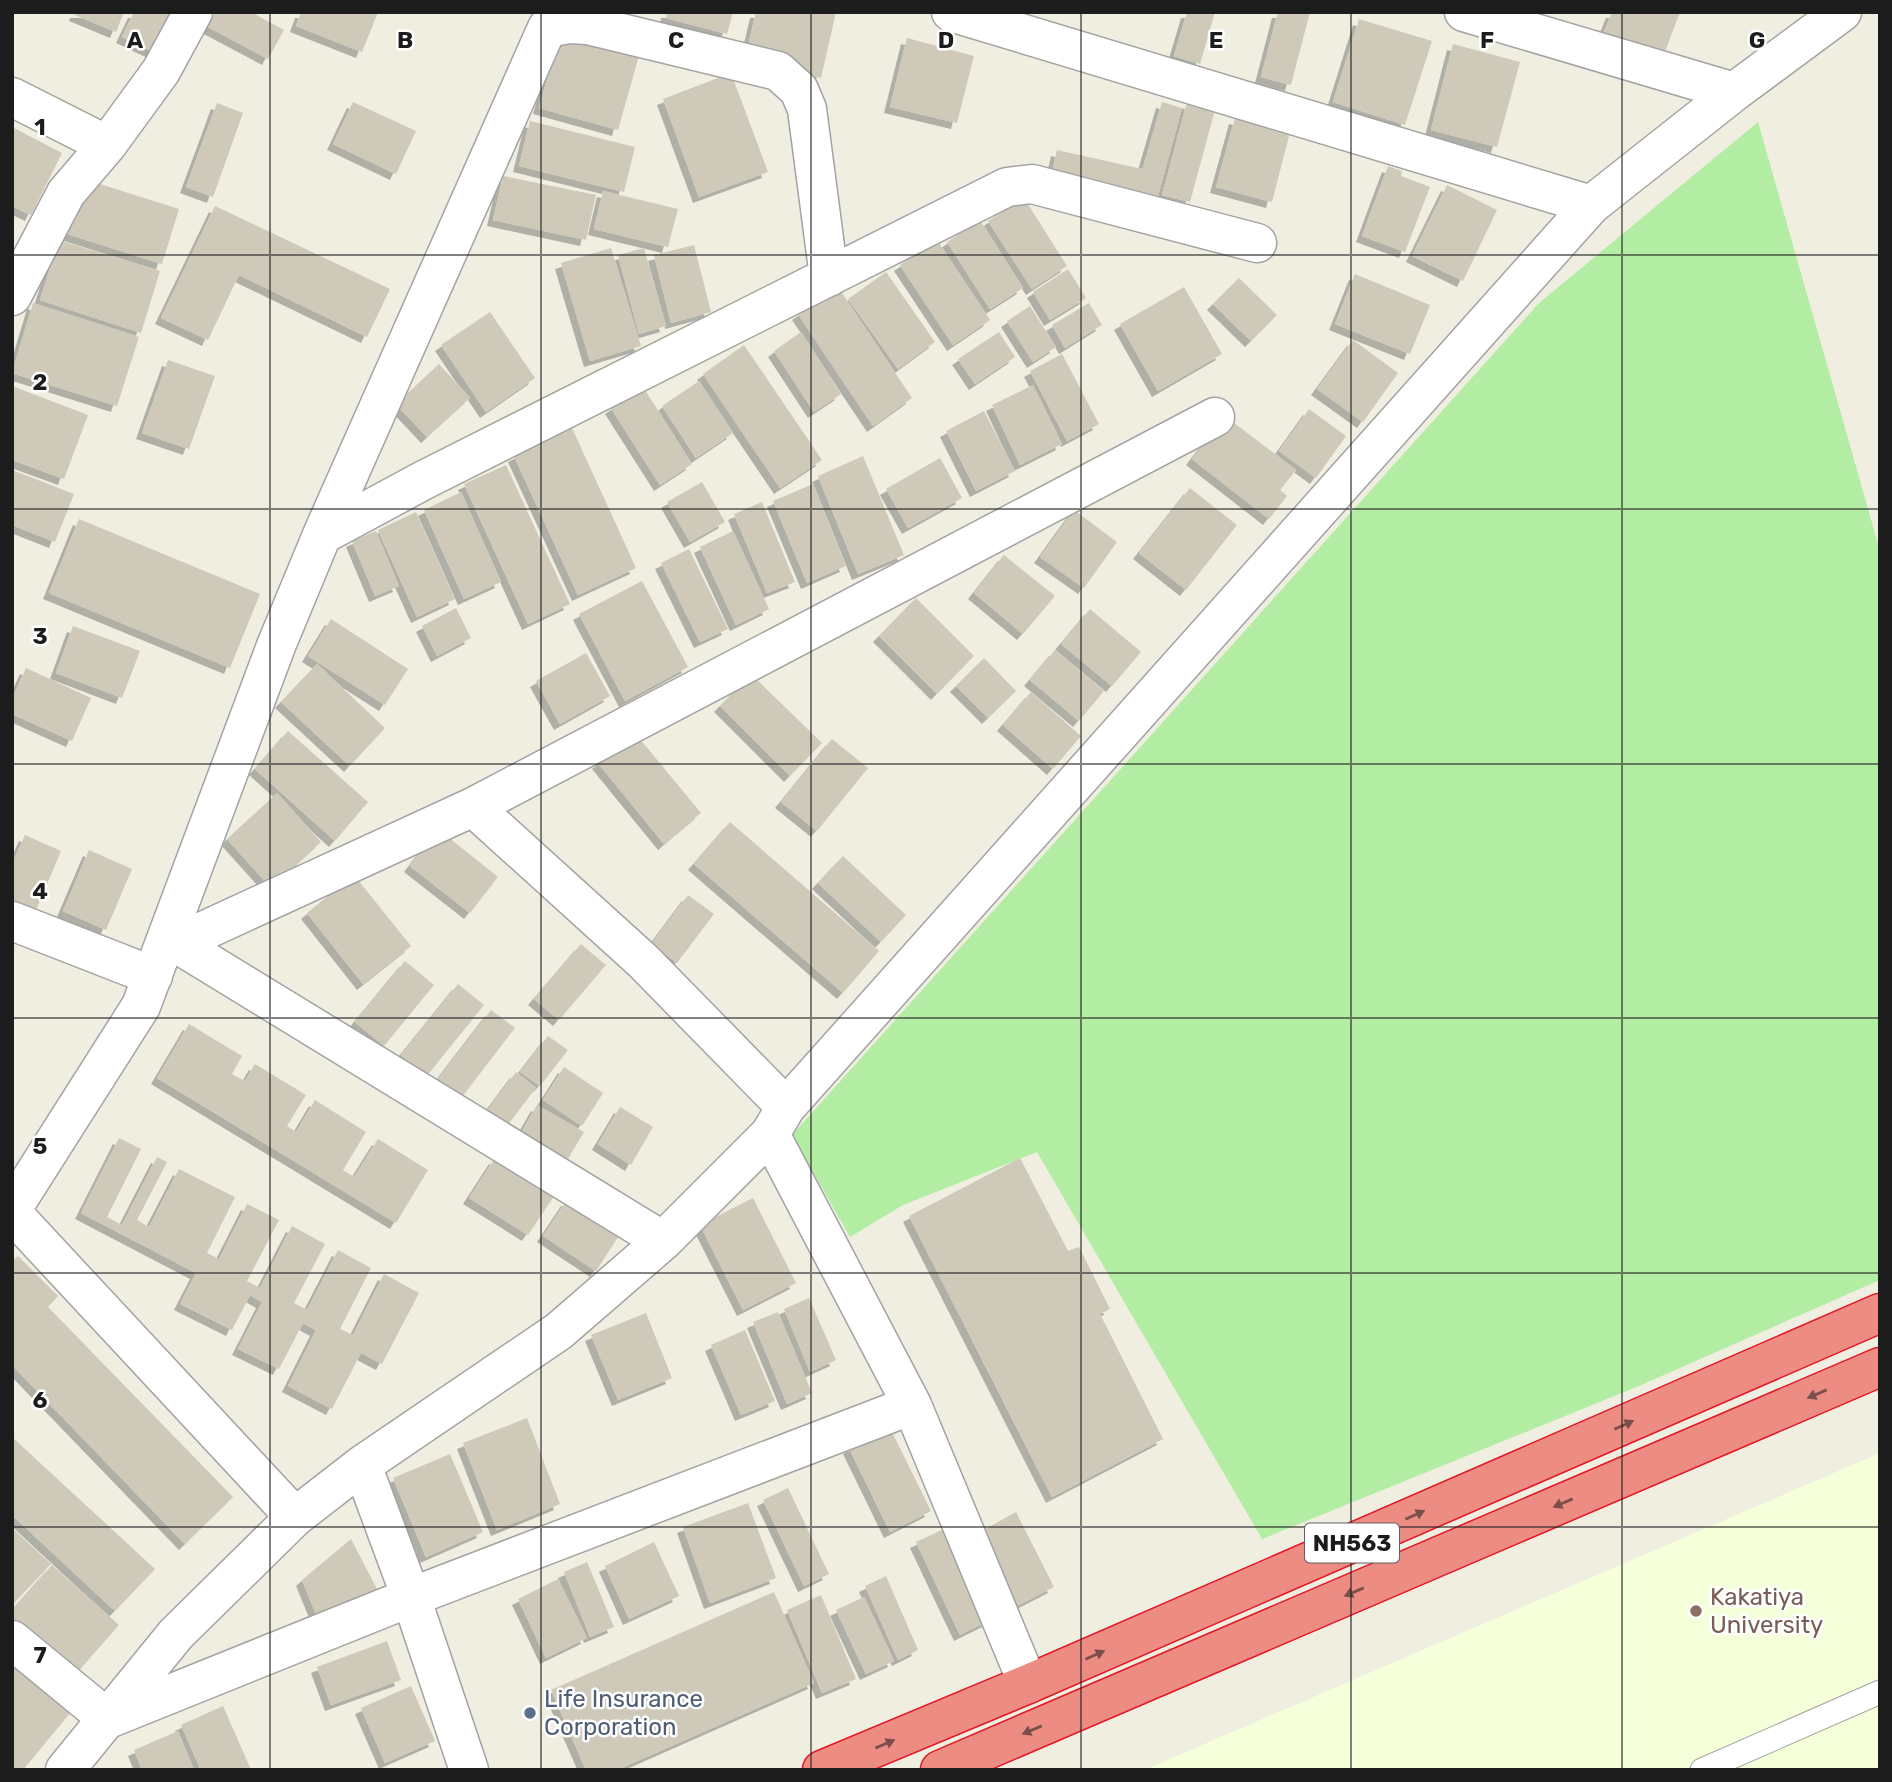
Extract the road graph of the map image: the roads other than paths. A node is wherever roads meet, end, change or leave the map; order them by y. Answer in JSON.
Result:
{"nodes":[{"id":1,"x":193,"y":12,"type":"edge"},
{"id":2,"x":951,"y":12,"type":"edge"},
{"id":3,"x":1464,"y":12,"type":"edge"},
{"id":4,"x":1842,"y":12,"type":"edge"},
{"id":5,"x":1734,"y":92,"type":"junction"},
{"id":6,"x":12,"y":97,"type":"edge"},
{"id":7,"x":107,"y":145,"type":"junction"},
{"id":8,"x":1591,"y":205,"type":"junction"},
{"id":9,"x":1256,"y":243,"type":"dead end"},
{"id":10,"x":829,"y":277,"type":"junction"},
{"id":11,"x":12,"y":296,"type":"edge"},
{"id":12,"x":1215,"y":417,"type":"dead end"},
{"id":13,"x":322,"y":535,"type":"junction"},
{"id":14,"x":473,"y":807,"type":"junction"},
{"id":15,"x":12,"y":920,"type":"edge"},
{"id":16,"x":164,"y":956,"type":"junction"},
{"id":17,"x":778,"y":1121,"type":"junction"},
{"id":18,"x":12,"y":1211,"type":"edge"},
{"id":19,"x":663,"y":1241,"type":"junction"},
{"id":20,"x":1880,"y":1313,"type":"edge"},
{"id":21,"x":1880,"y":1367,"type":"edge"},
{"id":22,"x":912,"y":1405,"type":"junction"},
{"id":23,"x":362,"y":1465,"type":"junction"},
{"id":24,"x":295,"y":1517,"type":"junction"},
{"id":25,"x":411,"y":1597,"type":"junction"},
{"id":26,"x":12,"y":1640,"type":"edge"},
{"id":27,"x":1028,"y":1684,"type":"junction"},
{"id":28,"x":1880,"y":1692,"type":"edge"},
{"id":29,"x":108,"y":1719,"type":"junction"},
{"id":30,"x":65,"y":1770,"type":"edge"},
{"id":31,"x":469,"y":1770,"type":"edge"},
{"id":32,"x":822,"y":1770,"type":"edge"},
{"id":33,"x":940,"y":1770,"type":"edge"},
{"id":34,"x":1702,"y":1770,"type":"edge"}],
"edges":[{"from":1,"to":7,"type":"street"},
{"from":2,"to":8,"type":"street"},
{"from":3,"to":5,"type":"street"},
{"from":4,"to":5,"type":"street"},
{"from":5,"to":8,"type":"street"},
{"from":6,"to":7,"type":"street"},
{"from":7,"to":11,"type":"street"},
{"from":8,"to":17,"type":"street"},
{"from":9,"to":10,"type":"street"},
{"from":10,"to":13,"type":"street"},
{"from":10,"to":13,"type":"street"},
{"from":12,"to":14,"type":"street"},
{"from":13,"to":16,"type":"street"},
{"from":14,"to":16,"type":"street"},
{"from":14,"to":17,"type":"street"},
{"from":15,"to":16,"type":"street"},
{"from":16,"to":18,"type":"street"},
{"from":16,"to":19,"type":"street"},
{"from":17,"to":19,"type":"street"},
{"from":17,"to":22,"type":"street"},
{"from":18,"to":24,"type":"street"},
{"from":19,"to":23,"type":"street"},
{"from":27,"to":20,"type":"highway","number":"NH563","one_way":true},
{"from":21,"to":33,"type":"highway","number":"NH563","one_way":true},
{"from":22,"to":25,"type":"street"},
{"from":22,"to":27,"type":"street"},
{"from":23,"to":24,"type":"street"},
{"from":23,"to":25,"type":"street"},
{"from":24,"to":29,"type":"street"},
{"from":25,"to":29,"type":"street"},
{"from":25,"to":31,"type":"street"},
{"from":26,"to":29,"type":"street"},
{"from":32,"to":27,"type":"highway","number":"NH563","one_way":true},
{"from":28,"to":34,"type":"lane"},
{"from":29,"to":30,"type":"street"}]}
